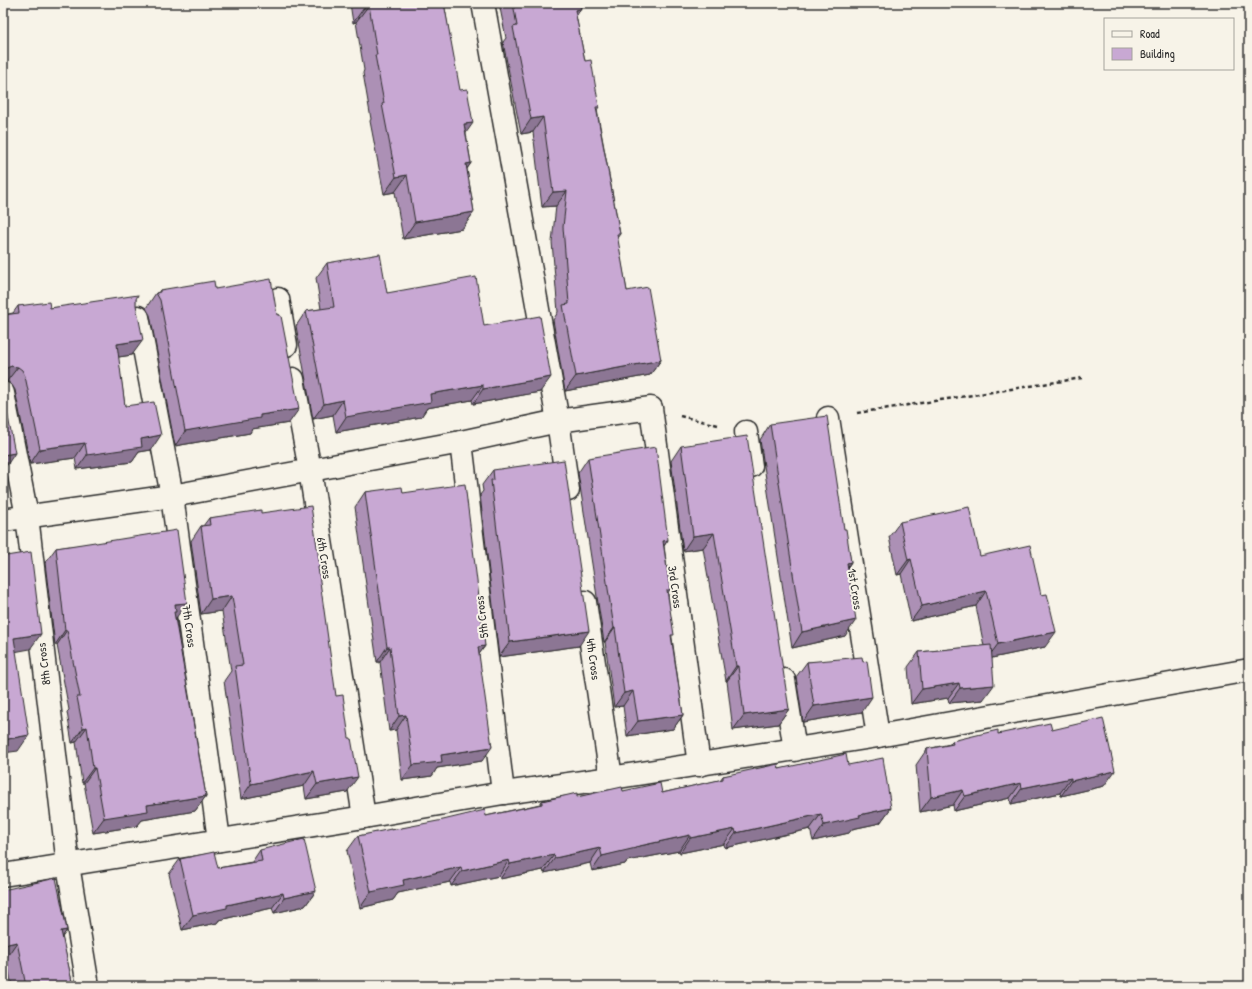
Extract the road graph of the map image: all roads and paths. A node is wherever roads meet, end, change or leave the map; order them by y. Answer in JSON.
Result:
{"nodes":[{"id":1,"x":483,"y":3,"type":"edge"},
{"id":2,"x":278,"y":299,"type":"dead end"},
{"id":3,"x":138,"y":317,"type":"edge"},
{"id":4,"x":1082,"y":378,"type":"dead end"},
{"id":5,"x":3,"y":393,"type":"edge"},
{"id":6,"x":651,"y":408,"type":"junction"},
{"id":7,"x":828,"y":418,"type":"joint"},
{"id":8,"x":558,"y":421,"type":"junction"},
{"id":9,"x":746,"y":432,"type":"joint"},
{"id":10,"x":461,"y":442,"type":"junction"},
{"id":11,"x":310,"y":470,"type":"junction"},
{"id":12,"x":754,"y":486,"type":"edge"},
{"id":13,"x":172,"y":496,"type":"junction"},
{"id":14,"x":571,"y":507,"type":"edge"},
{"id":15,"x":27,"y":516,"type":"junction"},
{"id":16,"x":3,"y":520,"type":"edge"},
{"id":17,"x":582,"y":584,"type":"edge"},
{"id":18,"x":781,"y":657,"type":"edge"},
{"id":19,"x":1249,"y":670,"type":"edge"},
{"id":20,"x":878,"y":736,"type":"junction"},
{"id":21,"x":795,"y":750,"type":"junction"},
{"id":22,"x":698,"y":765,"type":"junction"},
{"id":23,"x":611,"y":778,"type":"junction"},
{"id":24,"x":503,"y":793,"type":"junction"},
{"id":25,"x":364,"y":818,"type":"junction"},
{"id":26,"x":219,"y":840,"type":"junction"},
{"id":27,"x":68,"y":864,"type":"junction"},
{"id":28,"x":3,"y":875,"type":"edge"},
{"id":29,"x":88,"y":986,"type":"edge"}],
"edges":[{"from":1,"to":8,"type":"street"},
{"from":2,"to":11,"type":"street","name":"6th Cross"},
{"from":3,"to":13,"type":"street","name":"7th Cross"},
{"from":4,"to":7,"type":"path"},
{"from":5,"to":15,"type":"street","name":"8th Cross"},
{"from":6,"to":8,"type":"street"},
{"from":6,"to":9,"type":"path"},
{"from":6,"to":22,"type":"street","name":"3rd Cross"},
{"from":7,"to":20,"type":"street","name":"1st Cross"},
{"from":8,"to":10,"type":"street"},
{"from":8,"to":14,"type":"street"},
{"from":9,"to":12,"type":"street"},
{"from":10,"to":11,"type":"street"},
{"from":10,"to":24,"type":"street","name":"5th Cross"},
{"from":11,"to":13,"type":"street"},
{"from":11,"to":25,"type":"street","name":"6th Cross"},
{"from":13,"to":15,"type":"street"},
{"from":13,"to":26,"type":"street","name":"7th Cross"},
{"from":15,"to":16,"type":"street"},
{"from":15,"to":27,"type":"street","name":"8th Cross"},
{"from":17,"to":23,"type":"street","name":"4th Cross"},
{"from":18,"to":21,"type":"street"},
{"from":19,"to":20,"type":"street"},
{"from":20,"to":21,"type":"street"},
{"from":21,"to":22,"type":"street"},
{"from":22,"to":23,"type":"street"},
{"from":23,"to":24,"type":"street"},
{"from":24,"to":25,"type":"street"},
{"from":25,"to":26,"type":"street"},
{"from":26,"to":27,"type":"street"},
{"from":27,"to":28,"type":"street"},
{"from":27,"to":29,"type":"street","name":"8th Cross"}]}
